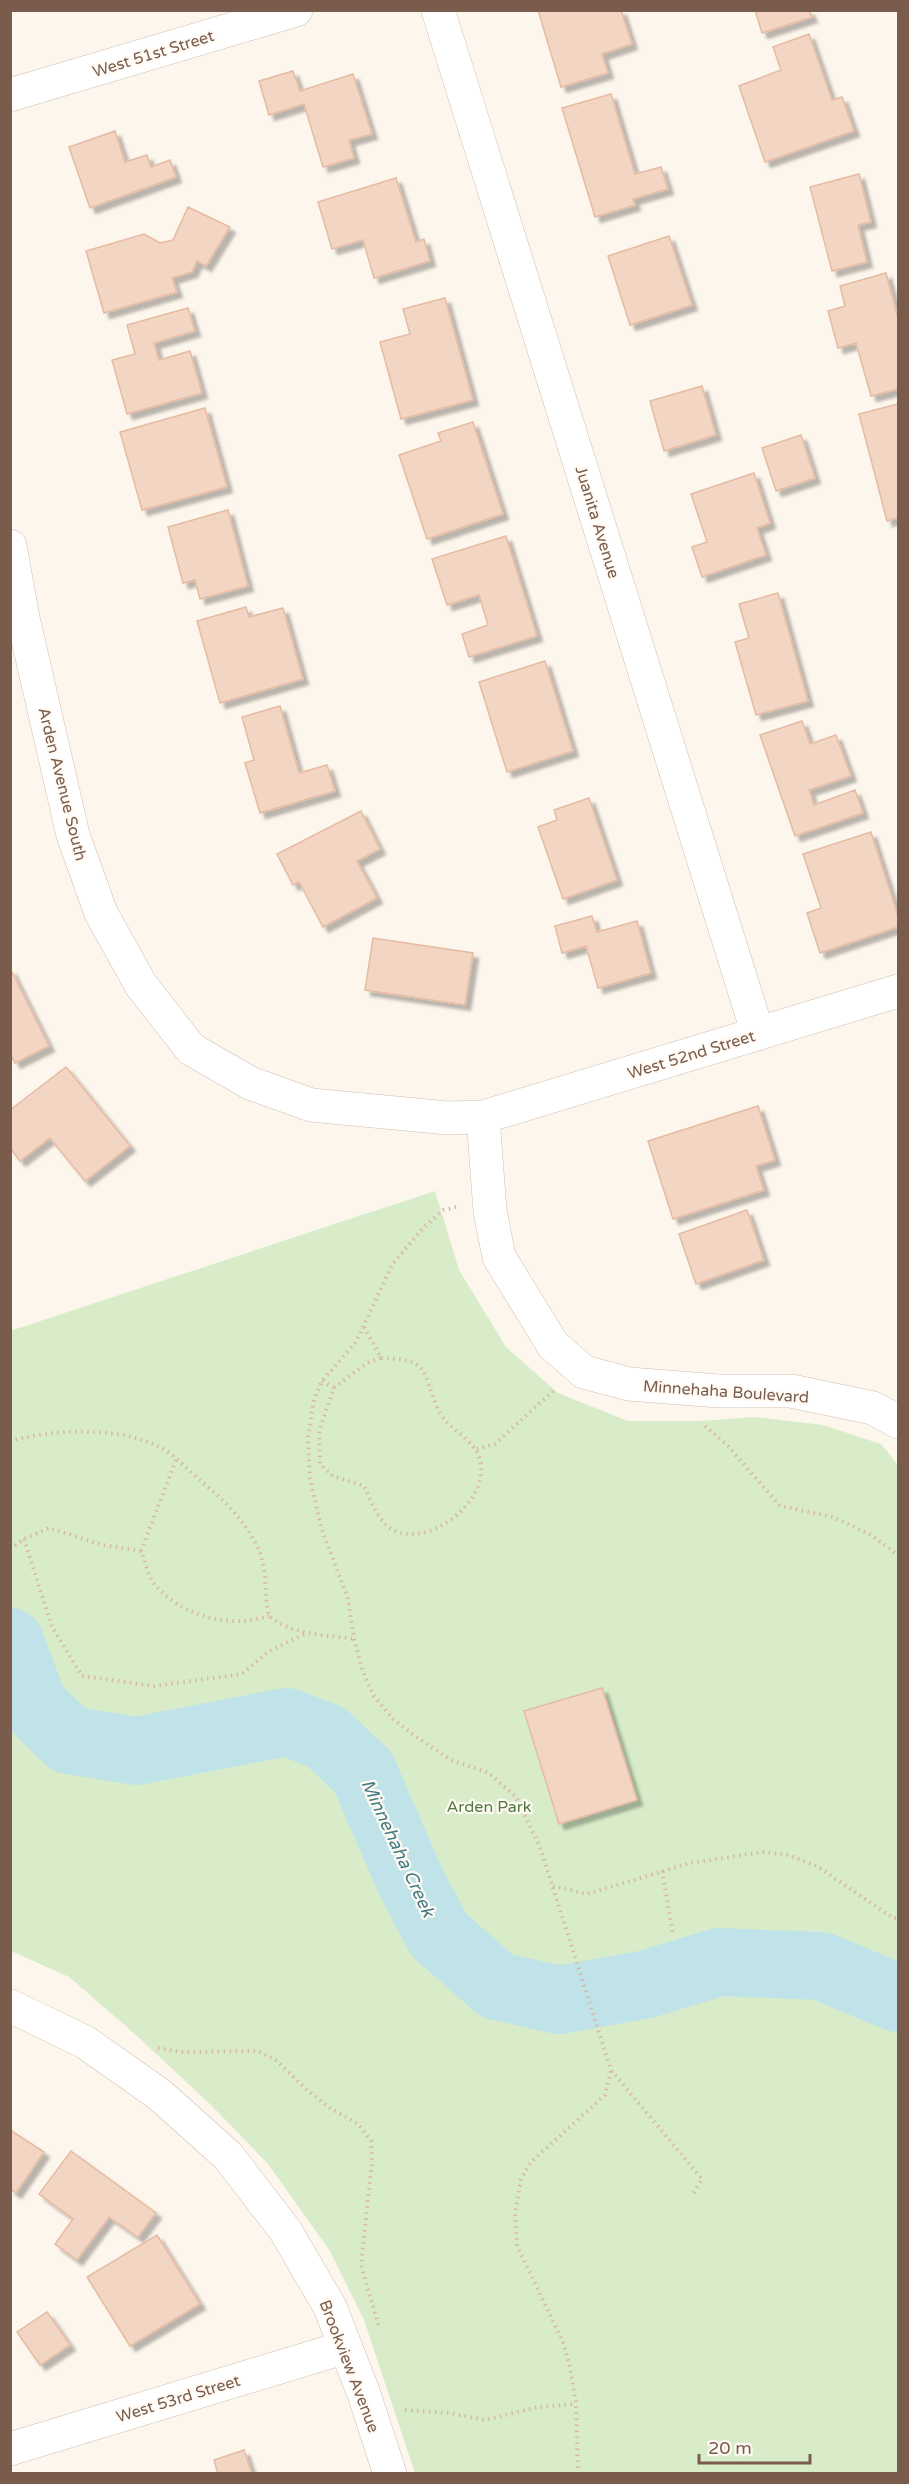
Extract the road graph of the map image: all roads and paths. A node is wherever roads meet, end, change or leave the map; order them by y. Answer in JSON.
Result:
{"nodes":[{"id":1,"x":296,"y":10,"type":"edge"},
{"id":2,"x":438,"y":10,"type":"edge"},
{"id":3,"x":10,"y":95,"type":"edge"},
{"id":4,"x":10,"y":546,"type":"edge"},
{"id":5,"x":17,"y":619,"type":"edge"},
{"id":6,"x":898,"y":991,"type":"edge"},
{"id":7,"x":758,"y":1034,"type":"junction"},
{"id":8,"x":483,"y":1116,"type":"junction"},
{"id":9,"x":459,"y":1206,"type":"dead end"},
{"id":10,"x":364,"y":1327,"type":"junction"},
{"id":11,"x":381,"y":1358,"type":"junction"},
{"id":12,"x":322,"y":1381,"type":"junction"},
{"id":13,"x":560,"y":1384,"type":"dead end"},
{"id":14,"x":334,"y":1388,"type":"junction"},
{"id":15,"x":898,"y":1422,"type":"edge"},
{"id":16,"x":10,"y":1440,"type":"edge"},
{"id":17,"x":728,"y":1446,"type":"dead end"},
{"id":18,"x":477,"y":1449,"type":"junction"},
{"id":19,"x":176,"y":1460,"type":"junction"},
{"id":20,"x":309,"y":1464,"type":"junction"},
{"id":21,"x":320,"y":1464,"type":"junction"},
{"id":22,"x":24,"y":1539,"type":"junction"},
{"id":23,"x":10,"y":1549,"type":"edge"},
{"id":24,"x":141,"y":1551,"type":"junction"},
{"id":25,"x":898,"y":1555,"type":"edge"},
{"id":26,"x":269,"y":1616,"type":"junction"},
{"id":27,"x":307,"y":1633,"type":"junction"},
{"id":28,"x":354,"y":1639,"type":"junction"},
{"id":29,"x":662,"y":1871,"type":"junction"},
{"id":30,"x":553,"y":1886,"type":"junction"},
{"id":31,"x":898,"y":1918,"type":"edge"},
{"id":32,"x":673,"y":1934,"type":"dead end"},
{"id":33,"x":10,"y":2006,"type":"edge"},
{"id":34,"x":611,"y":2070,"type":"junction"},
{"id":35,"x":692,"y":2196,"type":"dead end"},
{"id":36,"x":346,"y":2347,"type":"junction"},
{"id":37,"x":576,"y":2404,"type":"junction"},
{"id":38,"x":404,"y":2410,"type":"dead end"},
{"id":39,"x":10,"y":2449,"type":"edge"},
{"id":40,"x":390,"y":2474,"type":"edge"},
{"id":41,"x":578,"y":2474,"type":"edge"}],
"edges":[{"from":1,"to":3,"type":"street","name":"West 51st Street"},
{"from":2,"to":7,"type":"street","name":"Juanita Avenue"},
{"from":4,"to":5,"type":"street","name":"Arden Avenue South"},
{"from":5,"to":8,"type":"street","name":"Arden Avenue South"},
{"from":6,"to":7,"type":"street","name":"West 52nd Street"},
{"from":7,"to":8,"type":"street","name":"West 52nd Street"},
{"from":8,"to":15,"type":"street","name":"Minnehaha Boulevard"},
{"from":9,"to":10,"type":"path"},
{"from":10,"to":11,"type":"path"},
{"from":10,"to":12,"type":"path"},
{"from":11,"to":14,"type":"path"},
{"from":11,"to":18,"type":"path"},
{"from":12,"to":14,"type":"path"},
{"from":12,"to":20,"type":"path"},
{"from":13,"to":18,"type":"path"},
{"from":14,"to":21,"type":"path"},
{"from":16,"to":19,"type":"path"},
{"from":17,"to":25,"type":"path"},
{"from":18,"to":21,"type":"path"},
{"from":19,"to":24,"type":"path"},
{"from":19,"to":26,"type":"path"},
{"from":20,"to":21,"type":"path"},
{"from":20,"to":28,"type":"path"},
{"from":22,"to":23,"type":"path"},
{"from":22,"to":24,"type":"path"},
{"from":22,"to":27,"type":"path"},
{"from":24,"to":26,"type":"path"},
{"from":26,"to":27,"type":"path"},
{"from":27,"to":28,"type":"path"},
{"from":28,"to":30,"type":"path"},
{"from":29,"to":30,"type":"path"},
{"from":29,"to":31,"type":"path"},
{"from":29,"to":32,"type":"path"},
{"from":30,"to":34,"type":"path"},
{"from":33,"to":36,"type":"street","name":"Brookview Avenue"},
{"from":34,"to":35,"type":"path"},
{"from":34,"to":37,"type":"path"},
{"from":36,"to":39,"type":"street","name":"West 53rd Street"},
{"from":36,"to":40,"type":"street","name":"Brookview Avenue"},
{"from":37,"to":38,"type":"path"},
{"from":37,"to":41,"type":"path"}]}
